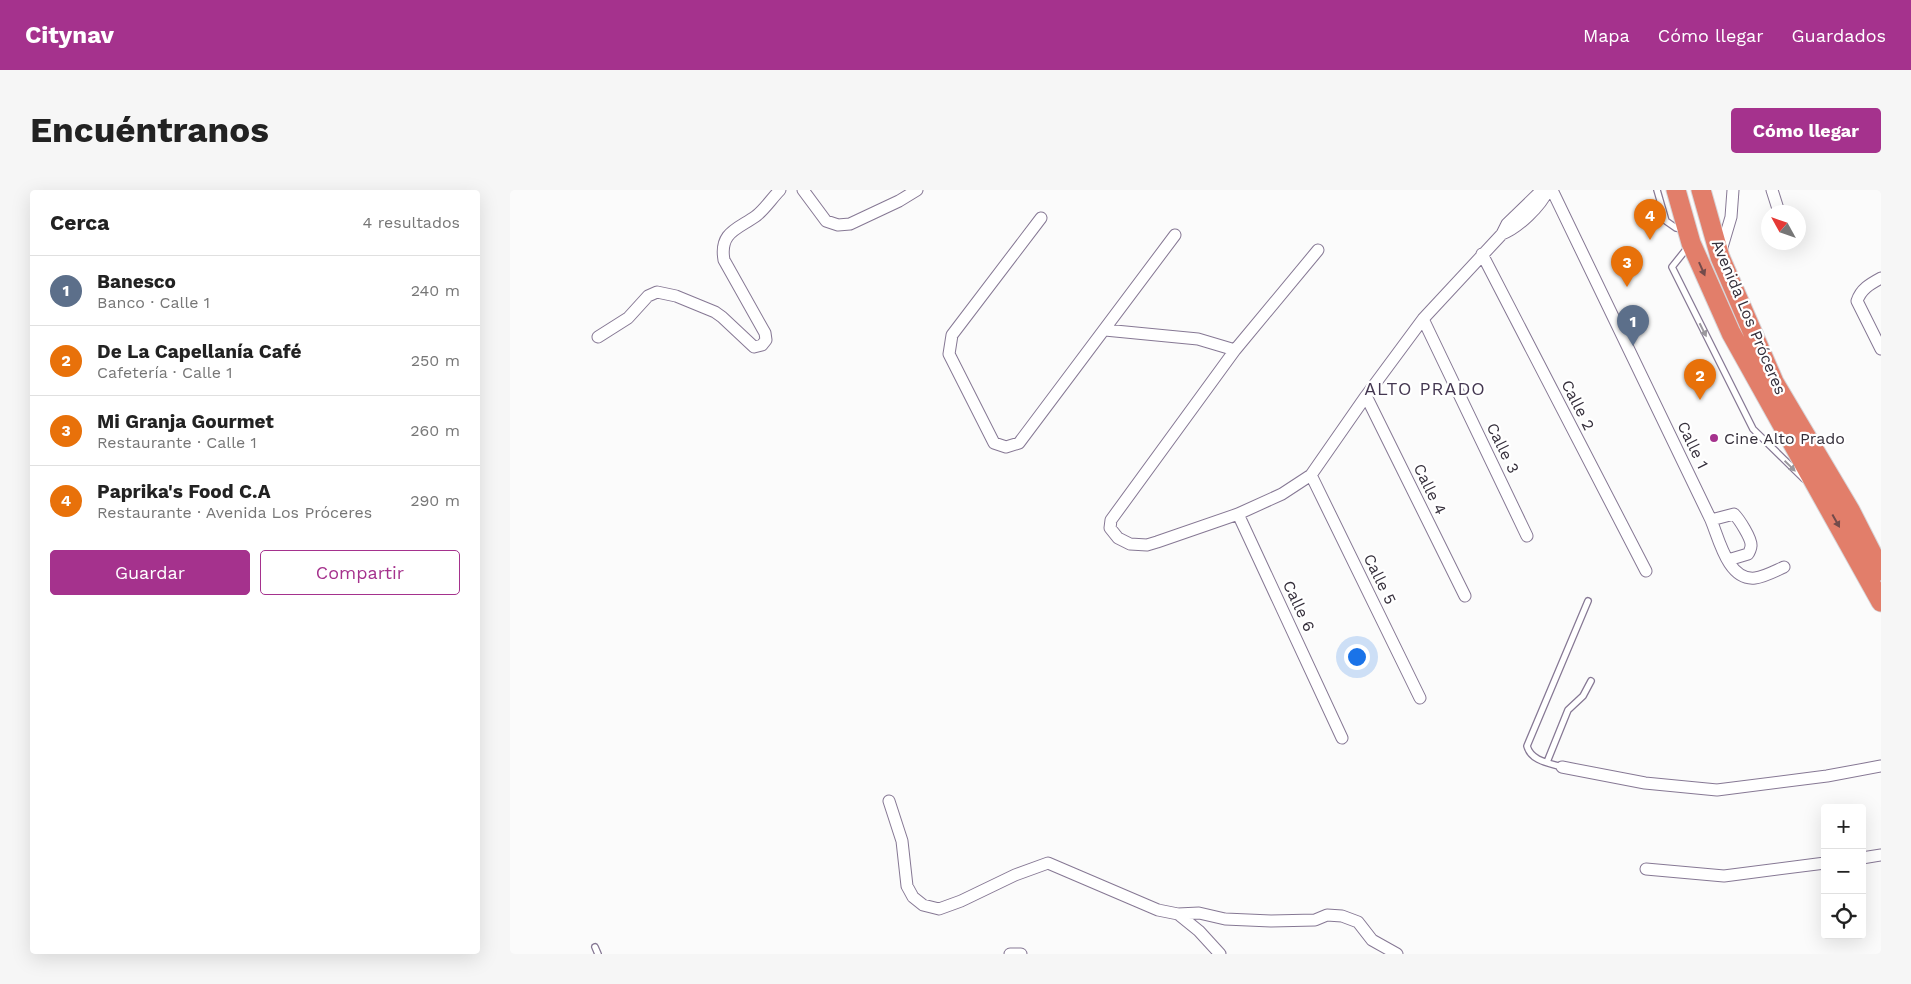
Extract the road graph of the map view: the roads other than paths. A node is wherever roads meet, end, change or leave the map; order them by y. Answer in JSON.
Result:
{"nodes":[{"id":1,"x":780,"y":190,"type":"edge"},
{"id":2,"x":803,"y":190,"type":"edge"},
{"id":3,"x":917,"y":190,"type":"edge"},
{"id":4,"x":1542,"y":190,"type":"edge"},
{"id":5,"x":1657,"y":190,"type":"edge"},
{"id":6,"x":1676,"y":190,"type":"edge"},
{"id":7,"x":1701,"y":190,"type":"edge"},
{"id":8,"x":1734,"y":190,"type":"edge"},
{"id":9,"x":1772,"y":190,"type":"edge"},
{"id":10,"x":1554,"y":192,"type":"edge"},
{"id":11,"x":1777,"y":205,"type":"edge"},
{"id":12,"x":1707,"y":211,"type":"junction"},
{"id":13,"x":1731,"y":217,"type":"junction"},
{"id":14,"x":1041,"y":218,"type":"dead end"},
{"id":15,"x":1502,"y":234,"type":"junction"},
{"id":16,"x":1175,"y":235,"type":"dead end"},
{"id":17,"x":1689,"y":236,"type":"junction"},
{"id":18,"x":1318,"y":250,"type":"dead end"},
{"id":19,"x":1482,"y":254,"type":"junction"},
{"id":20,"x":1720,"y":257,"type":"junction"},
{"id":21,"x":1881,"y":278,"type":"edge"},
{"id":22,"x":1423,"y":319,"type":"junction"},
{"id":23,"x":1105,"y":330,"type":"junction"},
{"id":24,"x":598,"y":337,"type":"dead end"},
{"id":25,"x":1881,"y":349,"type":"edge"},
{"id":26,"x":1236,"y":350,"type":"junction"},
{"id":27,"x":1366,"y":396,"type":"junction"},
{"id":28,"x":1311,"y":475,"type":"junction"},
{"id":29,"x":1823,"y":498,"type":"junction"},
{"id":30,"x":1238,"y":514,"type":"junction"},
{"id":31,"x":1711,"y":520,"type":"junction"},
{"id":32,"x":1528,"y":536,"type":"dead end"},
{"id":33,"x":1728,"y":560,"type":"junction"},
{"id":34,"x":1784,"y":568,"type":"dead end"},
{"id":35,"x":1646,"y":571,"type":"dead end"},
{"id":36,"x":1881,"y":571,"type":"edge"},
{"id":37,"x":1465,"y":596,"type":"dead end"},
{"id":38,"x":1588,"y":600,"type":"dead end"},
{"id":39,"x":1881,"y":602,"type":"edge"},
{"id":40,"x":1591,"y":680,"type":"dead end"},
{"id":41,"x":1420,"y":698,"type":"dead end"},
{"id":42,"x":1342,"y":738,"type":"dead end"},
{"id":43,"x":1547,"y":762,"type":"junction"},
{"id":44,"x":1881,"y":766,"type":"edge"},
{"id":45,"x":1562,"y":767,"type":"joint"},
{"id":46,"x":889,"y":801,"type":"dead end"},
{"id":47,"x":1881,"y":856,"type":"edge"},
{"id":48,"x":1866,"y":858,"type":"edge"},
{"id":49,"x":1821,"y":864,"type":"edge"},
{"id":50,"x":1646,"y":869,"type":"dead end"},
{"id":51,"x":1178,"y":914,"type":"junction"},
{"id":52,"x":594,"y":947,"type":"dead end"},
{"id":53,"x":1379,"y":949,"type":"edge"},
{"id":54,"x":598,"y":954,"type":"edge"},
{"id":55,"x":1010,"y":954,"type":"edge"},
{"id":56,"x":1021,"y":954,"type":"edge"},
{"id":57,"x":1220,"y":954,"type":"edge"},
{"id":58,"x":1398,"y":954,"type":"edge"}],
"edges":[{"from":1,"to":24,"type":"street"},
{"from":2,"to":3,"type":"street"},
{"from":4,"to":15,"type":"street"},
{"from":5,"to":17,"type":"lane"},
{"from":6,"to":17,"type":"highway","name":"Avenida Los Próceres"},
{"from":7,"to":12,"type":"highway","name":"Avenida Los Próceres"},
{"from":8,"to":13,"type":"street"},
{"from":9,"to":11,"type":"street"},
{"from":10,"to":15,"type":"street"},
{"from":10,"to":31,"type":"street","name":"Calle 1"},
{"from":12,"to":13,"type":"street"},
{"from":12,"to":20,"type":"highway","name":"Avenida Los Próceres"},
{"from":13,"to":20,"type":"street"},
{"from":14,"to":23,"type":"street"},
{"from":15,"to":19,"type":"street"},
{"from":16,"to":23,"type":"street"},
{"from":17,"to":29,"type":"highway","name":"Avenida Los Próceres","one_way":true},
{"from":17,"to":29,"type":"lane","one_way":true},
{"from":18,"to":26,"type":"street"},
{"from":19,"to":22,"type":"street"},
{"from":19,"to":35,"type":"street","name":"Calle 2"},
{"from":20,"to":36,"type":"highway","name":"Avenida Los Próceres"},
{"from":21,"to":25,"type":"street"},
{"from":22,"to":27,"type":"street"},
{"from":22,"to":32,"type":"street","name":"Calle 3"},
{"from":23,"to":26,"type":"street"},
{"from":26,"to":30,"type":"street"},
{"from":27,"to":28,"type":"street"},
{"from":27,"to":37,"type":"street","name":"Calle 4"},
{"from":28,"to":30,"type":"street"},
{"from":28,"to":41,"type":"street","name":"Calle 5"},
{"from":29,"to":39,"type":"highway","name":"Avenida Los Próceres","one_way":true},
{"from":30,"to":42,"type":"street","name":"Calle 6"},
{"from":31,"to":33,"type":"street","name":"Calle 1"},
{"from":31,"to":33,"type":"street"},
{"from":33,"to":34,"type":"street"},
{"from":38,"to":43,"type":"lane"},
{"from":40,"to":43,"type":"lane"},
{"from":43,"to":45,"type":"lane"},
{"from":44,"to":45,"type":"street"},
{"from":46,"to":51,"type":"street"},
{"from":47,"to":48,"type":"street"},
{"from":49,"to":50,"type":"street"},
{"from":51,"to":53,"type":"street"},
{"from":51,"to":57,"type":"street"},
{"from":52,"to":54,"type":"lane"},
{"from":53,"to":58,"type":"street"},
{"from":55,"to":56,"type":"street"}]}
